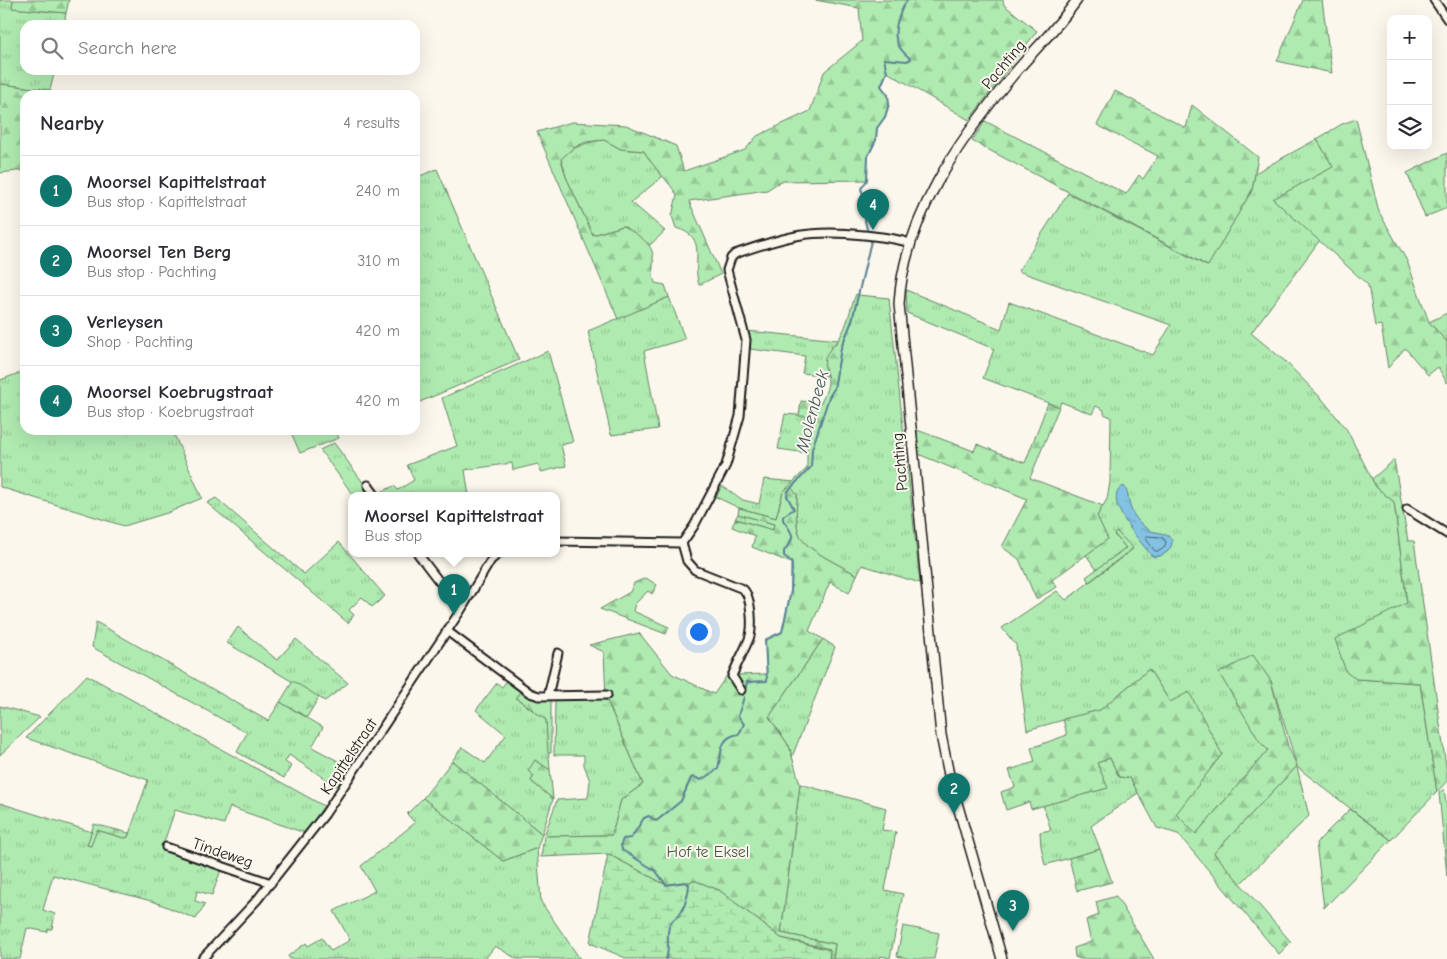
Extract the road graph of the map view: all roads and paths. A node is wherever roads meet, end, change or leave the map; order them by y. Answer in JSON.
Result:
{"nodes":[{"id":1,"x":1434,"y":0,"type":"edge"},
{"id":2,"x":1075,"y":4,"type":"edge"},
{"id":3,"x":1447,"y":19,"type":"edge"},
{"id":4,"x":910,"y":243,"type":"junction"},
{"id":5,"x":368,"y":485,"type":"dead end"},
{"id":6,"x":373,"y":492,"type":"edge"},
{"id":7,"x":1407,"y":509,"type":"dead end"},
{"id":8,"x":1447,"y":534,"type":"edge"},
{"id":9,"x":560,"y":540,"type":"edge"},
{"id":10,"x":682,"y":543,"type":"junction"},
{"id":11,"x":420,"y":557,"type":"edge"},
{"id":12,"x":494,"y":557,"type":"edge"},
{"id":13,"x":461,"y":610,"type":"junction"},
{"id":14,"x":447,"y":631,"type":"junction"},
{"id":15,"x":558,"y":653,"type":"dead end"},
{"id":16,"x":741,"y":690,"type":"dead end"},
{"id":17,"x":607,"y":695,"type":"dead end"},
{"id":18,"x":548,"y":696,"type":"junction"},
{"id":19,"x":166,"y":847,"type":"dead end"},
{"id":20,"x":271,"y":883,"type":"junction"},
{"id":21,"x":202,"y":959,"type":"edge"},
{"id":22,"x":1002,"y":959,"type":"edge"}],
"edges":[{"from":1,"to":3,"type":"street"},
{"from":2,"to":4,"type":"main road","name":"Pachting"},
{"from":4,"to":10,"type":"street"},
{"from":4,"to":22,"type":"main road","name":"Pachting"},
{"from":5,"to":6,"type":"street"},
{"from":7,"to":8,"type":"street"},
{"from":9,"to":10,"type":"street"},
{"from":10,"to":16,"type":"street"},
{"from":11,"to":13,"type":"street"},
{"from":12,"to":13,"type":"street","name":"Kapittelstraat"},
{"from":13,"to":14,"type":"street","name":"Kapittelstraat"},
{"from":14,"to":18,"type":"street"},
{"from":14,"to":20,"type":"street","name":"Kapittelstraat"},
{"from":15,"to":18,"type":"street"},
{"from":17,"to":18,"type":"street"},
{"from":19,"to":20,"type":"street","name":"Tindeweg"},
{"from":20,"to":21,"type":"street","name":"Kapittelstraat"}]}
